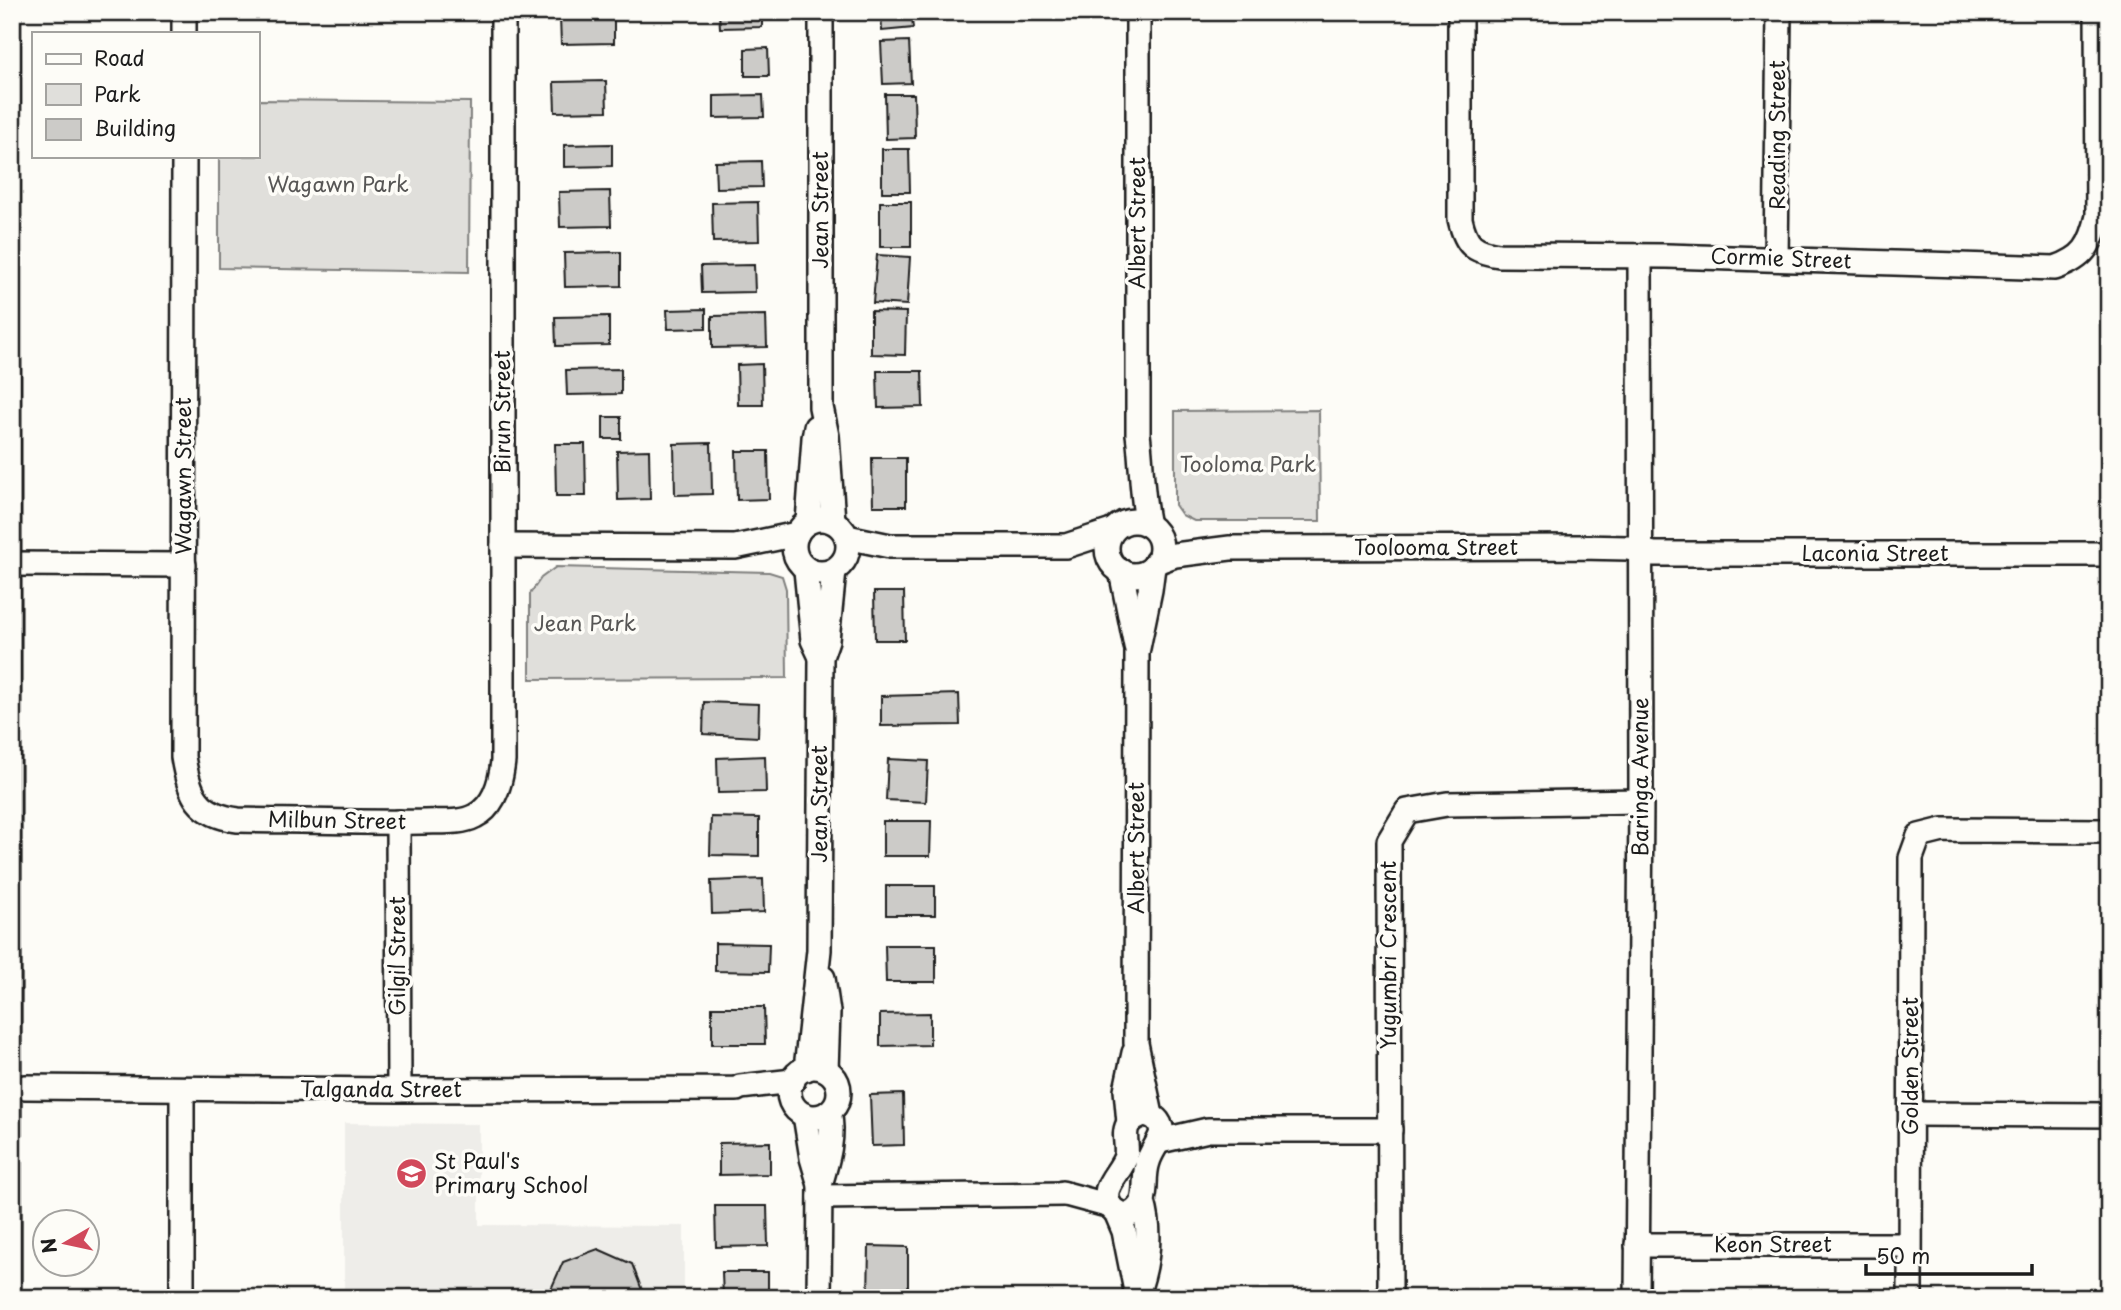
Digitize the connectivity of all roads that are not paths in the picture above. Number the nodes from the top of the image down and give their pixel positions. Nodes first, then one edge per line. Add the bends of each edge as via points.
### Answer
1 (184, 12) edge
2 (503, 12) edge
3 (821, 12) edge
4 (1138, 12) edge
5 (1461, 12) edge
6 (1779, 12) edge
7 (2096, 12) edge
8 (184, 32) edge
9 (184, 158) edge
10 (1640, 256) junction
11 (1776, 259) junction
12 (821, 407) junction
13 (1138, 434) junction
14 (1116, 528) junction
15 (1153, 531) junction
16 (802, 545) junction
17 (503, 546) junction
18 (1066, 546) junction
19 (840, 547) junction
20 (1230, 548) junction
21 (1641, 551) junction
22 (2109, 554) edge
23 (12, 564) edge
24 (184, 565) junction
25 (1154, 565) junction
26 (1116, 567) junction
27 (1137, 653) junction
28 (821, 657) junction
29 (193, 794) joint
30 (1641, 801) junction
31 (487, 807) joint
32 (398, 822) junction
33 (2109, 831) edge
34 (1136, 1044) junction
35 (25, 1087) dead end
36 (804, 1087) junction
37 (182, 1089) junction
38 (399, 1090) junction
39 (829, 1112) junction
40 (1911, 1114) junction
41 (2109, 1115) edge
42 (1129, 1123) junction
43 (1157, 1127) junction
44 (1390, 1130) junction
45 (820, 1191) junction
46 (1111, 1201) junction
47 (1143, 1202) junction
48 (1637, 1245) junction
49 (1909, 1245) junction
50 (1137, 1296) edge
51 (182, 1298) edge
52 (820, 1298) edge
53 (1390, 1298) edge
54 (1637, 1298) edge
55 (1910, 1298) edge

1 - 8 street
2 - 17 street, Birun Street
3 - 12 street, Jean Street
4 - 13 street, Albert Street
5 - 10 street, Cormie Street via 1460,219 1469,243 1480,252 1499,255
6 - 11 street, Reading Street
7 - 11 street, Cormie Street via 2098,216 2089,246 2071,262 2055,268
9 - 24 street, Wagawn Street
10 - 11 street, Cormie Street
10 - 21 street, Baringa Avenue
12 - 16 street, Jean Street
12 - 19 street, Jean Street
13 - 14 street, Albert Street via 1126,509
13 - 15 street, Albert Street via 1143,503
14 - 15 street via 1137,521
14 - 18 street
14 - 26 street, Albert Street via 1107,546
15 - 20 street, Toolooma Street via 1176,542
15 - 25 street, Albert Street via 1161,547
16 - 17 street
16 - 19 street via 825,519
16 - 19 street via 820,574
16 - 28 street, Jean Street via 813,640
17 - 31 street, Birun Street via 503,761 501,781
18 - 19 street
18 - 26 street
19 - 28 street, Jean Street
20 - 21 street, Toolooma Street via 1579,547
20 - 25 street, Toolooma Street via 1175,555
21 - 22 street, Laconia Street
21 - 30 street, Baringa Avenue
23 - 24 street
24 - 29 street, Wagawn Street via 183,757
25 - 26 street via 1137,575
25 - 27 street, Albert Street
26 - 27 street, Albert Street
27 - 34 street, Albert Street
28 - 36 street, Jean Street via 819,950
29 - 32 street, Milbun Street via 201,806 223,818
30 - 44 street, Yugumbri Crescent via 1447,804 1407,811 1389,841
30 - 48 street, Baringa Avenue
31 - 32 street, Milbun Street via 459,821
32 - 38 street, Gilgil Street
33 - 40 street, Golden Street via 1942,830 1919,836 1911,858
34 - 42 street, Albert Street via 1126,1090
34 - 43 street, Albert Street
35 - 37 street, Talganda Street
36 - 38 street, Talganda Street via 740,1093 737,1089
36 - 39 street, Talganda Street via 813,1117
36 - 39 street, Jean Street via 836,1080 839,1094
36 - 45 street, Jean Street via 811,1158
37 - 38 street, Talganda Street
37 - 51 street
39 - 45 street, Jean Street via 828,1159
40 - 41 street
40 - 49 street, Golden Street
42 - 43 street via 1138,1116
42 - 46 street, Albert Street via 1127,1153
43 - 44 street
43 - 47 street
44 - 53 street, Yugumbri Crescent
45 - 46 street via 1063,1194
45 - 52 street, Jean Street
46 - 47 street via 1126,1215
46 - 50 street via 1124,1231
47 - 50 street via 1148,1219 1146,1268
48 - 49 street, Keon Street
48 - 54 street, Baringa Avenue
49 - 55 street, Golden Street

